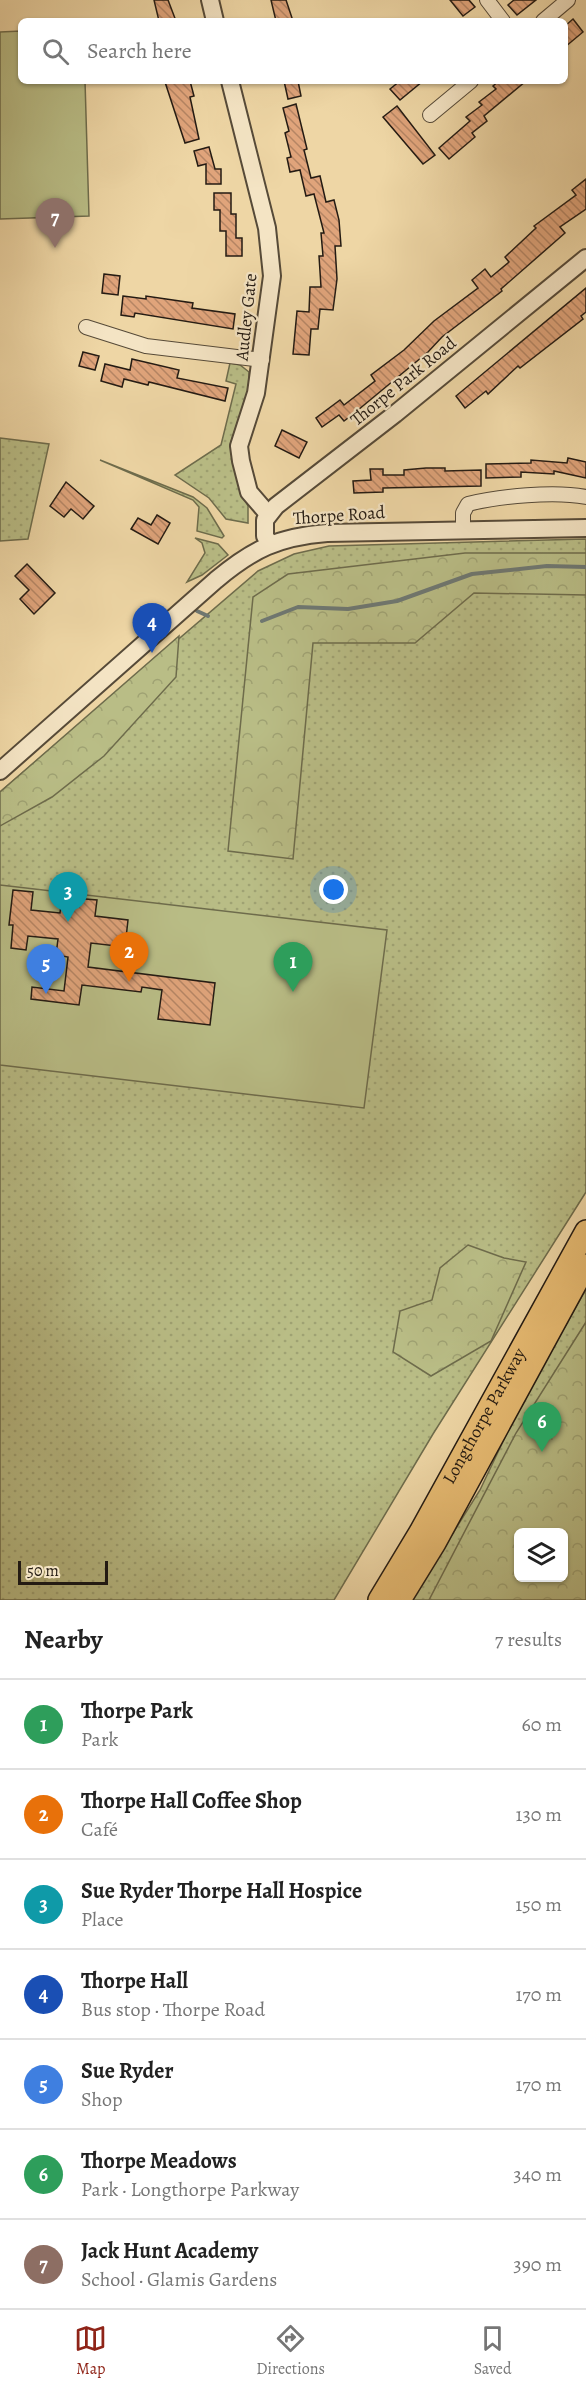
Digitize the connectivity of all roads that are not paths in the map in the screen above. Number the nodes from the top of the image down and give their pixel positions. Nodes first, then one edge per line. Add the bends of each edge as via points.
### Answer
1 (210, 0) edge
2 (487, 0) edge
3 (568, 0) edge
4 (214, 18) edge
5 (501, 18) edge
6 (547, 18) edge
7 (231, 84) edge
8 (467, 84) edge
9 (430, 115) dead end
10 (586, 258) edge
11 (86, 327) dead end
12 (262, 360) junction
13 (586, 496) edge
14 (268, 514) junction
15 (586, 528) edge
16 (463, 529) junction
17 (270, 544) junction
18 (0, 771) edge
19 (586, 1231) edge
20 (586, 1265) edge
21 (379, 1600) edge
22 (400, 1600) edge

1 - 4 street
2 - 5 street
3 - 6 street
7 - 12 street, Audley Gate via 267,228 272,276
8 - 9 street
10 - 14 street, Thorpe Park Road
11 - 12 street via 146,346
12 - 14 street, Audley Gate via 250,417 239,446 249,492
13 - 16 street via 536,496 468,504 463,513
14 - 17 street via 264,527
15 - 16 street, Thorpe Road
16 - 17 street, Thorpe Road via 327,533
17 - 18 street, Thorpe Road via 237,562
19 - 21 main road, Longthorpe Parkway
20 - 22 main road, Longthorpe Parkway

